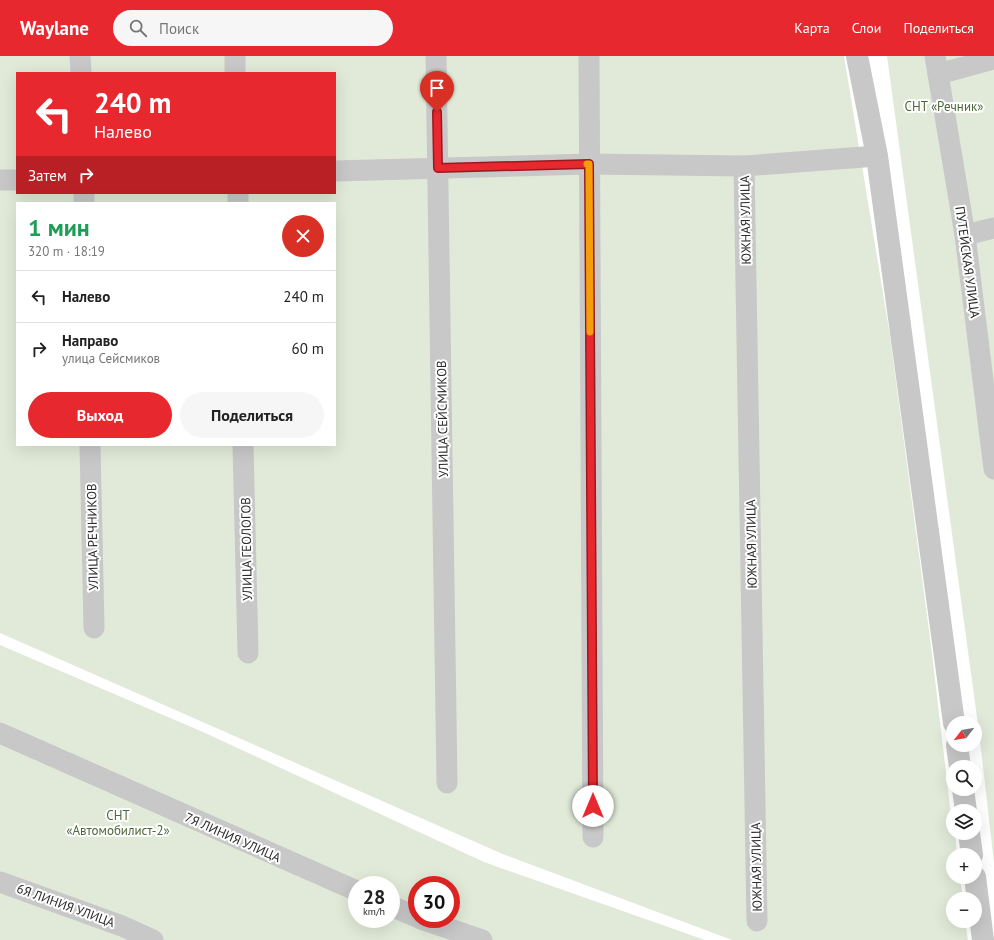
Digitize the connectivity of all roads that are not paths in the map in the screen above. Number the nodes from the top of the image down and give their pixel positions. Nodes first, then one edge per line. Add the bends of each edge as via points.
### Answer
1 (80, 56) edge
2 (235, 56) edge
3 (436, 56) edge
4 (589, 56) edge
5 (857, 56) edge
6 (994, 59) edge
7 (937, 65) edge
8 (81, 72) edge
9 (236, 72) edge
10 (877, 156) junction
11 (589, 164) junction
12 (744, 166) junction
13 (438, 168) junction
14 (336, 171) edge
15 (0, 180) edge
16 (16, 180) edge
17 (994, 228) edge
18 (965, 235) junction
19 (990, 410) edge
20 (90, 446) edge
21 (243, 446) edge
22 (994, 469) edge
23 (94, 628) dead end
24 (248, 653) dead end
25 (953, 716) edge
26 (0, 732) edge
27 (447, 783) dead end
28 (593, 837) dead end
29 (0, 882) edge
30 (976, 884) edge
31 (348, 887) edge
32 (757, 921) dead end
33 (447, 928) edge
34 (153, 940) edge
35 (482, 940) edge
36 (983, 940) edge

1 - 8 street
2 - 9 street
3 - 13 street, УЛИЦА СЕЙСМИКОВ
4 - 11 street
5 - 10 street
6 - 7 street
7 - 18 street, ПУТЕЙСКАЯ УЛИЦА
10 - 12 street
10 - 25 street
11 - 12 street
11 - 13 street
11 - 28 street
12 - 32 street, ЮЖНАЯ УЛИЦА
13 - 14 street
13 - 27 street, УЛИЦА СЕЙСМИКОВ
15 - 16 street
17 - 18 street
18 - 19 street, ПУТЕЙСКАЯ УЛИЦА
19 - 22 street, ПУТЕЙСКАЯ УЛИЦА
20 - 23 street, УЛИЦА РЕЧНИКОВ
21 - 24 street, УЛИЦА ГЕОЛОГОВ
26 - 31 street, 7Я ЛИНИЯ УЛИЦА
29 - 34 street, 6Я ЛИНИЯ УЛИЦА via 122,926
30 - 36 street
33 - 35 street

